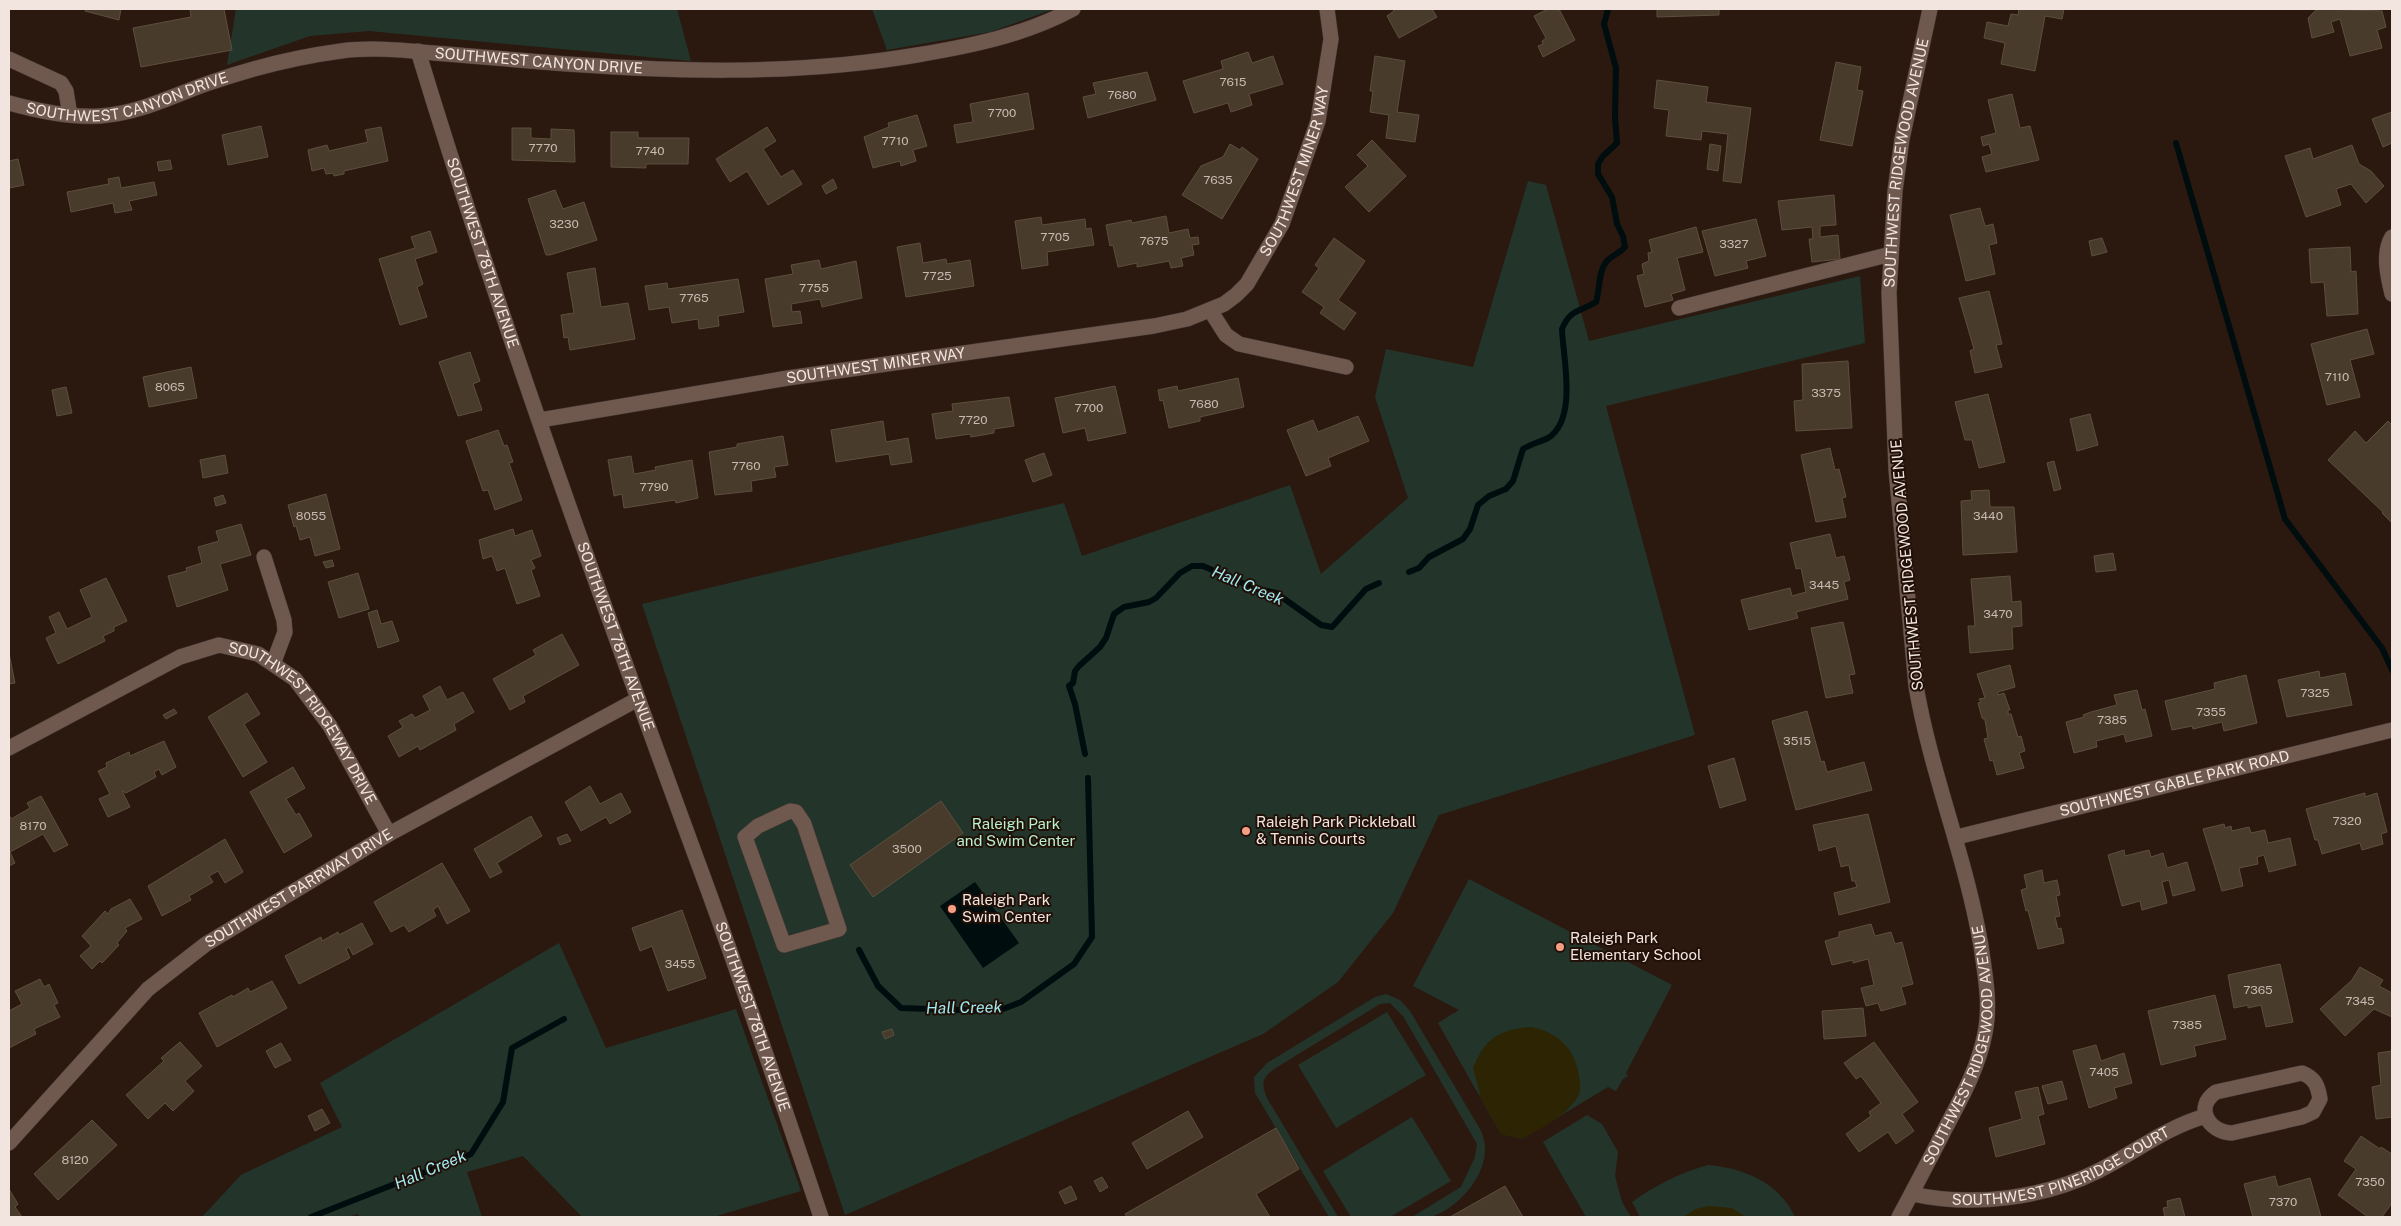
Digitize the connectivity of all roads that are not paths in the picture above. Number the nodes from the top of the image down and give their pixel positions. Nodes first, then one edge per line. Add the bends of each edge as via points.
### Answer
1 (1073, 9) edge
2 (1328, 9) edge
3 (1930, 9) edge
4 (418, 51) junction
5 (9, 59) edge
6 (9, 102) edge
7 (70, 114) junction
8 (2392, 237) edge
9 (1891, 254) junction
10 (2392, 294) edge
11 (1679, 308) dead end
12 (1210, 310) junction
13 (1346, 367) dead end
14 (540, 420) junction
15 (264, 557) dead end
16 (273, 664) junction
17 (638, 699) junction
18 (2392, 730) edge
19 (9, 748) edge
20 (389, 834) junction
21 (745, 837) joint
22 (1957, 837) junction
23 (2206, 1116) junction
24 (9, 1144) edge
25 (1912, 1194) junction
26 (821, 1217) edge
27 (1899, 1217) edge

1 - 4 street, SOUTHWEST CANYON DRIVE via 996,40 872,63 812,69 654,68
2 - 12 street, SOUTHWEST MINER WAY via 1330,39 1318,121 1282,224 1247,284 1224,304
3 - 9 street, SOUTHWEST RIDGEWOOD AVENUE via 1902,139
4 - 7 street, SOUTHWEST CANYON DRIVE via 344,50 298,58 208,83 145,108 101,116
4 - 14 street, SOUTHWEST 78TH AVENUE
5 - 7 street via 61,83
6 - 7 street, SOUTHWEST CANYON DRIVE
8 - 10 street via 2387,275
9 - 11 street
9 - 22 street, SOUTHWEST RIDGEWOOD AVENUE via 1889,293 1896,469 1911,643 1921,715
12 - 13 street via 1226,335 1239,344
12 - 14 street, SOUTHWEST MINER WAY via 1154,326 788,378
14 - 17 street, SOUTHWEST 78TH AVENUE
15 - 16 street via 285,632
16 - 19 street, SOUTHWEST RIDGEWAY DRIVE via 258,654 219,645 180,657
16 - 20 street, SOUTHWEST RIDGEWAY DRIVE via 295,678 330,726
17 - 20 street, SOUTHWEST PARRWAY DRIVE
17 - 26 street, SOUTHWEST 78TH AVENUE
18 - 22 street, SOUTHWEST GABLE PARK ROAD
20 - 24 street, SOUTHWEST PARRWAY DRIVE via 206,944 148,989
21 - 21 street via 758,826 784,813 796,812 801,816 839,929 784,945
22 - 25 street, SOUTHWEST RIDGEWOOD AVENUE via 1977,924 1988,1015 1969,1082
23 - 23 street via 2214,1129 2232,1134 2302,1117 2317,1106 2320,1099 2318,1087 2311,1077 2302,1073 2226,1089 2210,1096 2205,1104
23 - 25 street, SOUTHWEST PINERIDGE COURT via 2179,1125 2097,1171 2046,1190 1978,1200 1941,1201
25 - 27 street, SOUTHWEST RIDGEWOOD AVENUE

